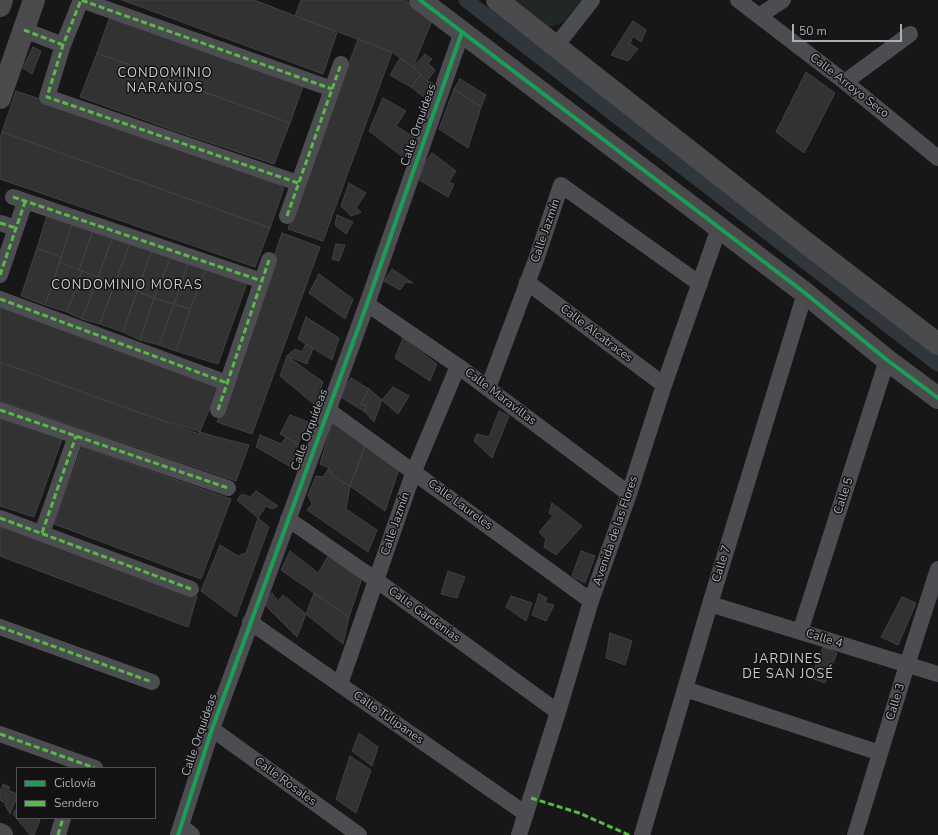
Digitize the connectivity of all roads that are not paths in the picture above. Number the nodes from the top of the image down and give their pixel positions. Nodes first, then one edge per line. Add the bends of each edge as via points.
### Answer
1 (2, 0) edge
2 (34, 0) edge
3 (420, 0) edge
4 (497, 0) edge
5 (592, 0) edge
6 (738, 0) edge
7 (782, 0) edge
8 (0, 6) edge
9 (759, 16) junction
10 (24, 30) junction
11 (462, 32) junction
12 (910, 34) dead end
13 (63, 45) junction
14 (556, 46) junction
15 (341, 64) dead end
16 (845, 82) junction
17 (332, 89) junction
18 (0, 98) edge
19 (938, 158) edge
20 (298, 183) junction
21 (286, 216) dead end
22 (0, 222) edge
23 (16, 228) junction
24 (719, 228) junction
25 (269, 260) dead end
26 (0, 275) edge
27 (262, 281) junction
28 (527, 282) junction
29 (700, 284) junction
30 (805, 293) junction
31 (0, 299) edge
32 (367, 304) junction
33 (938, 344) edge
34 (887, 360) junction
35 (458, 366) junction
36 (227, 383) junction
37 (664, 385) junction
38 (488, 388) junction
39 (938, 398) edge
40 (0, 410) edge
41 (218, 410) dead end
42 (328, 410) junction
43 (76, 436) junction
44 (414, 472) junction
45 (228, 488) dead end
46 (629, 494) junction
47 (0, 518) edge
48 (288, 519) junction
49 (42, 533) junction
50 (938, 570) edge
51 (376, 580) junction
52 (191, 589) dead end
53 (591, 601) junction
54 (710, 604) junction
55 (250, 622) junction
56 (0, 627) edge
57 (800, 632) junction
58 (907, 665) junction
59 (938, 674) edge
60 (152, 682) dead end
61 (340, 684) junction
62 (685, 689) junction
63 (558, 712) junction
64 (212, 729) junction
65 (0, 734) edge
66 (880, 753) junction
67 (78, 765) edge
68 (89, 767) edge
69 (526, 814) junction
70 (63, 819) edge
71 (184, 832) edge
72 (58, 835) edge
73 (359, 835) edge
74 (519, 835) edge
75 (642, 835) edge
76 (855, 835) edge

1 - 8 street
2 - 10 street
3 - 11 street
4 - 14 street
5 - 14 street
6 - 9 street, Calle Arroyo Seco
7 - 9 street
9 - 16 street, Calle Arroyo Seco
10 - 13 street
10 - 18 street
11 - 24 street
11 - 32 street, Calle Orquídeas
12 - 16 street
13 - 17 street via 81,0
13 - 20 street via 47,97
14 - 33 street
15 - 17 street
16 - 19 street, Calle Arroyo Seco
17 - 20 street
20 - 21 street
22 - 23 street
23 - 26 street
23 - 27 street via 19,200
24 - 29 street, Avenida de las Flores
24 - 30 street
25 - 27 street
27 - 36 street
28 - 29 street, Calle Jazmín via 561,185
28 - 37 street, Calle Alcatraces
28 - 38 street, Calle Jazmín
29 - 37 street, Avenida de las Flores
30 - 34 street
30 - 54 street, Calle 7
31 - 36 street
32 - 35 street, Calle Maravillas
32 - 42 street, Calle Orquídeas
34 - 39 street
34 - 57 street, Calle 5
35 - 38 street, Calle Maravillas
35 - 44 street, Calle Jazmín
36 - 41 street
37 - 46 street, Avenida de las Flores
38 - 46 street, Calle Maravillas
40 - 43 street
42 - 44 street, Calle Laureles
42 - 48 street, Calle Orquídeas
43 - 45 street
43 - 49 street
44 - 51 street, Calle Jazmín
44 - 53 street, Calle Laureles
46 - 53 street, Avenida de las Flores
47 - 49 street
48 - 51 street, Calle Gardenias
48 - 55 street, Calle Orquídeas
49 - 52 street
50 - 58 street, Calle 3
51 - 61 street, Calle Jazmín
51 - 63 street, Calle Gardenias
53 - 63 street, Avenida de las Flores
54 - 57 street, Calle 4
54 - 62 street, Calle 7
55 - 61 street, Calle Tulipanes
55 - 64 street, Calle Orquídeas
56 - 60 street
57 - 58 street, Calle 4
58 - 59 street, Calle 4
58 - 66 street, Calle 3
61 - 69 street, Calle Tulipanes
62 - 66 street
62 - 75 street, Calle 7
63 - 69 street, Avenida de las Flores
64 - 71 street, Calle Orquídeas
64 - 73 street, Calle Rosales
65 - 67 street
66 - 76 street, Calle 3
67 - 68 street
69 - 74 street, Avenida de las Flores
70 - 72 street

